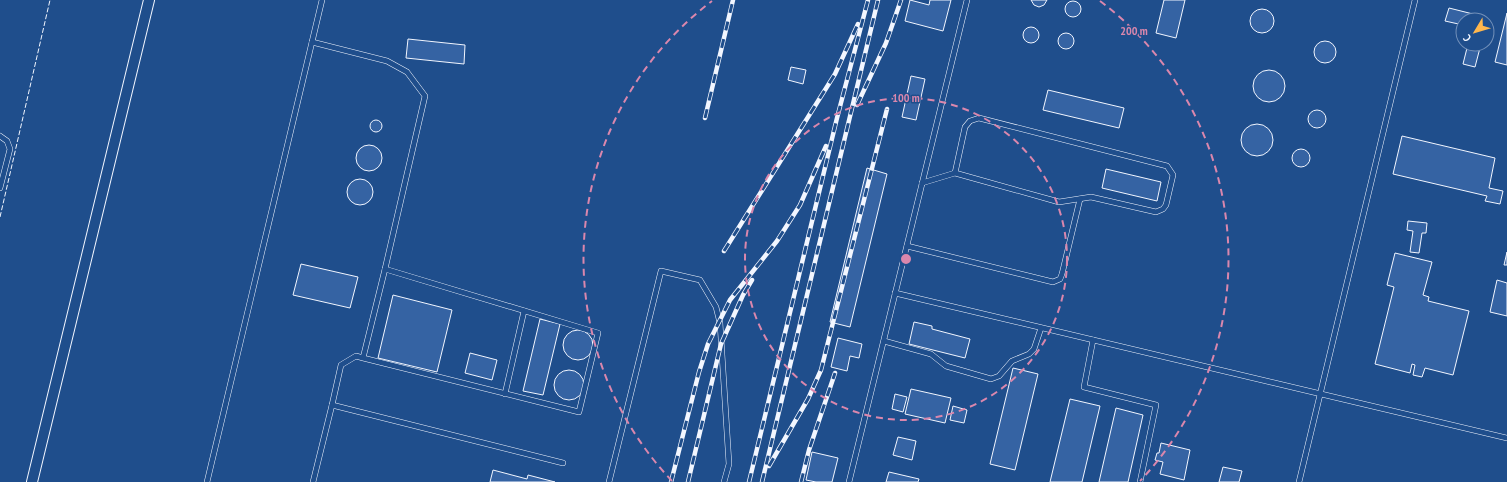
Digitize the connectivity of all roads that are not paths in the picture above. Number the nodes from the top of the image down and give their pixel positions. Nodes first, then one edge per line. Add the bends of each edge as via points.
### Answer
1 (149, 0) edge
2 (322, 0) edge
3 (967, 0) edge
4 (1415, 0) edge
5 (312, 42) junction
6 (0, 136) edge
7 (955, 173) junction
8 (922, 183) junction
9 (0, 188) edge
10 (1080, 199) junction
11 (907, 246) junction
12 (385, 269) junction
13 (895, 293) junction
14 (524, 311) junction
15 (1041, 328) junction
16 (1093, 340) junction
17 (884, 341) junction
18 (363, 358) junction
19 (505, 394) junction
20 (1320, 394) junction
21 (332, 405) junction
22 (1507, 438) edge
23 (563, 463) dead end
24 (32, 482) edge
25 (207, 482) edge
26 (313, 482) edge
27 (608, 482) edge
28 (724, 482) edge
29 (849, 482) edge
30 (1140, 482) edge
31 (1299, 482) edge

1 - 24 street
2 - 5 lane
3 - 8 lane
4 - 20 lane
5 - 12 lane via 386,61 407,72 425,96
5 - 25 lane
6 - 9 lane via 7,141 10,149
7 - 8 lane
7 - 10 lane via 1059,202
7 - 10 lane via 965,127 979,118 1167,166 1173,175 1166,205 1156,212 1091,197
8 - 11 lane
10 - 11 lane via 1062,274 1060,279 1053,282
11 - 13 lane
12 - 14 lane
12 - 18 lane
13 - 15 lane
13 - 17 lane
14 - 19 lane
14 - 19 lane via 598,333 579,412
15 - 16 lane
15 - 17 lane via 1034,349 1012,361 999,376 991,379 946,366 931,354
16 - 20 lane
16 - 30 lane via 1084,387 1156,405
17 - 29 lane
18 - 19 lane
18 - 21 lane via 356,356 341,365
20 - 22 lane
20 - 31 lane
21 - 23 lane
21 - 26 lane
27 - 28 lane via 661,271 700,280 716,307 720,323 729,464

